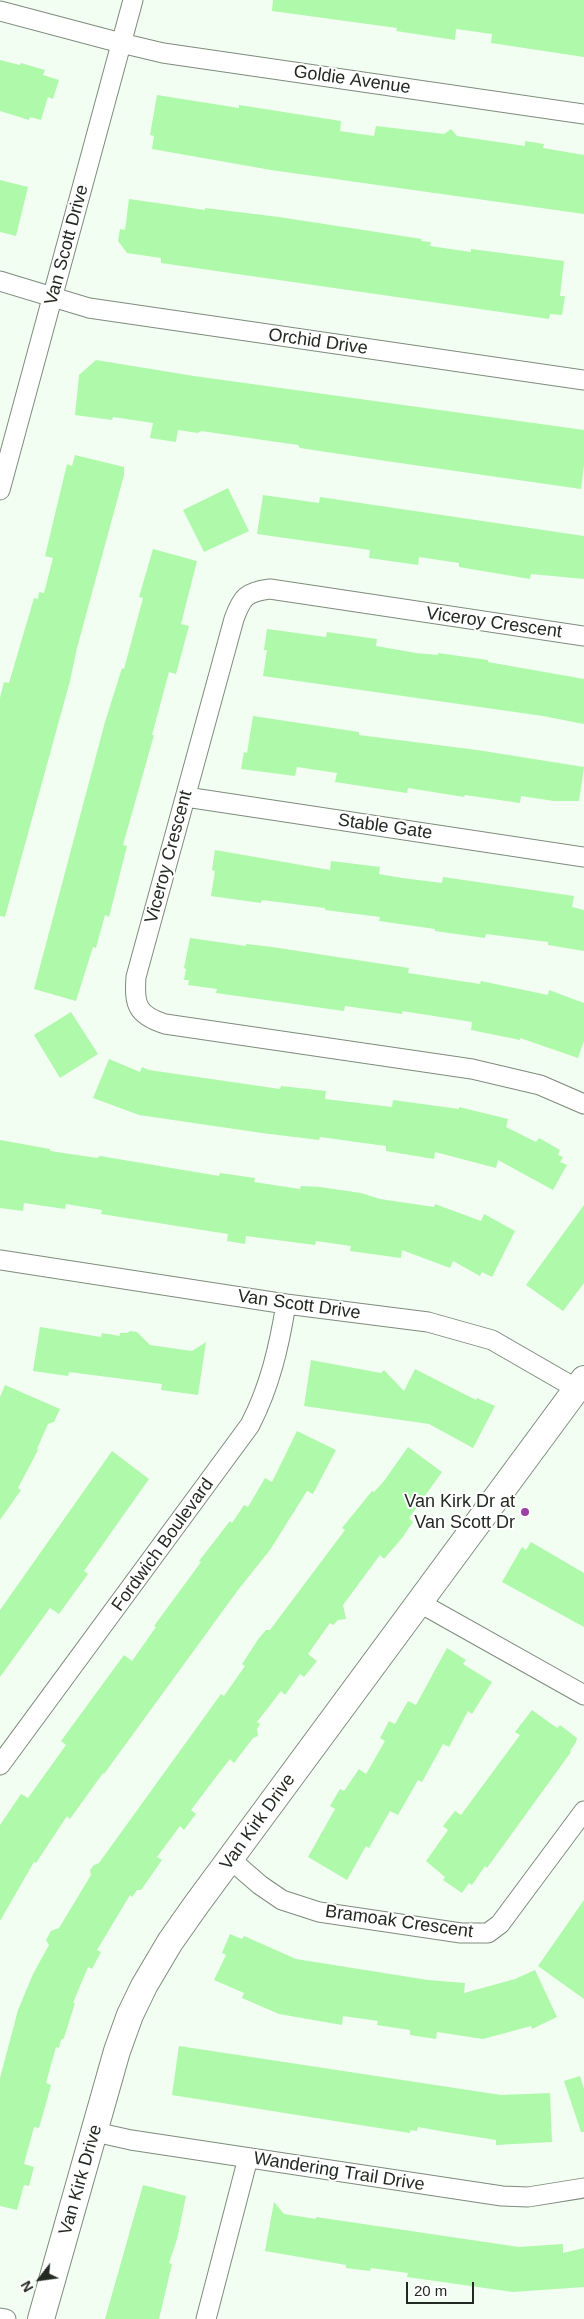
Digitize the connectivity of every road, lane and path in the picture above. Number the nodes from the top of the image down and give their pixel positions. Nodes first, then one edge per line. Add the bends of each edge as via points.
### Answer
1 (133, 0) edge
2 (0, 11) edge
3 (121, 43) junction
4 (584, 114) edge
5 (0, 281) edge
6 (54, 298) junction
7 (584, 379) edge
8 (0, 490) edge
9 (584, 636) edge
10 (186, 797) junction
11 (584, 857) edge
12 (584, 1104) edge
13 (0, 1260) edge
14 (286, 1304) junction
15 (582, 1387) edge
16 (420, 1603) junction
17 (584, 1695) edge
18 (0, 1765) edge
19 (584, 1811) edge
20 (230, 1859) junction
21 (95, 2132) junction
22 (248, 2158) junction
23 (584, 2188) edge
24 (0, 2318) edge
25 (6, 2319) edge
26 (41, 2319) edge
27 (206, 2319) edge

1 - 3 street, Van Scott Drive
2 - 3 street, Goldie Avenue
3 - 4 street, Goldie Avenue via 173,54
3 - 6 street, Van Scott Drive
5 - 6 street, Orchid Drive
6 - 7 street, Orchid Drive via 89,308
6 - 8 street, Van Scott Drive
9 - 10 street, Viceroy Crescent via 270,589 250,593 240,602 234,619
10 - 11 street, Stable Gate
10 - 12 street, Viceroy Crescent via 136,977 137,1005 149,1019 472,1069 540,1085
13 - 14 street, Van Scott Drive
14 - 15 street, Van Scott Drive via 428,1322 492,1340
14 - 18 street, Fordwich Boulevard via 280,1346 250,1425
15 - 16 street, Van Kirk Drive via 491,1503
16 - 17 street
16 - 20 street, Van Kirk Drive
19 - 20 street, Bramoak Crescent via 500,1924 488,1933 452,1932 349,1918 300,1907 282,1900 260,1885
20 - 21 street, Van Kirk Drive via 170,1942 144,1986 117,2051
21 - 22 street, Wandering Trail Drive
21 - 26 street, Van Kirk Drive
22 - 23 street, Wandering Trail Drive via 502,2196 528,2197
22 - 27 street
24 - 25 street

